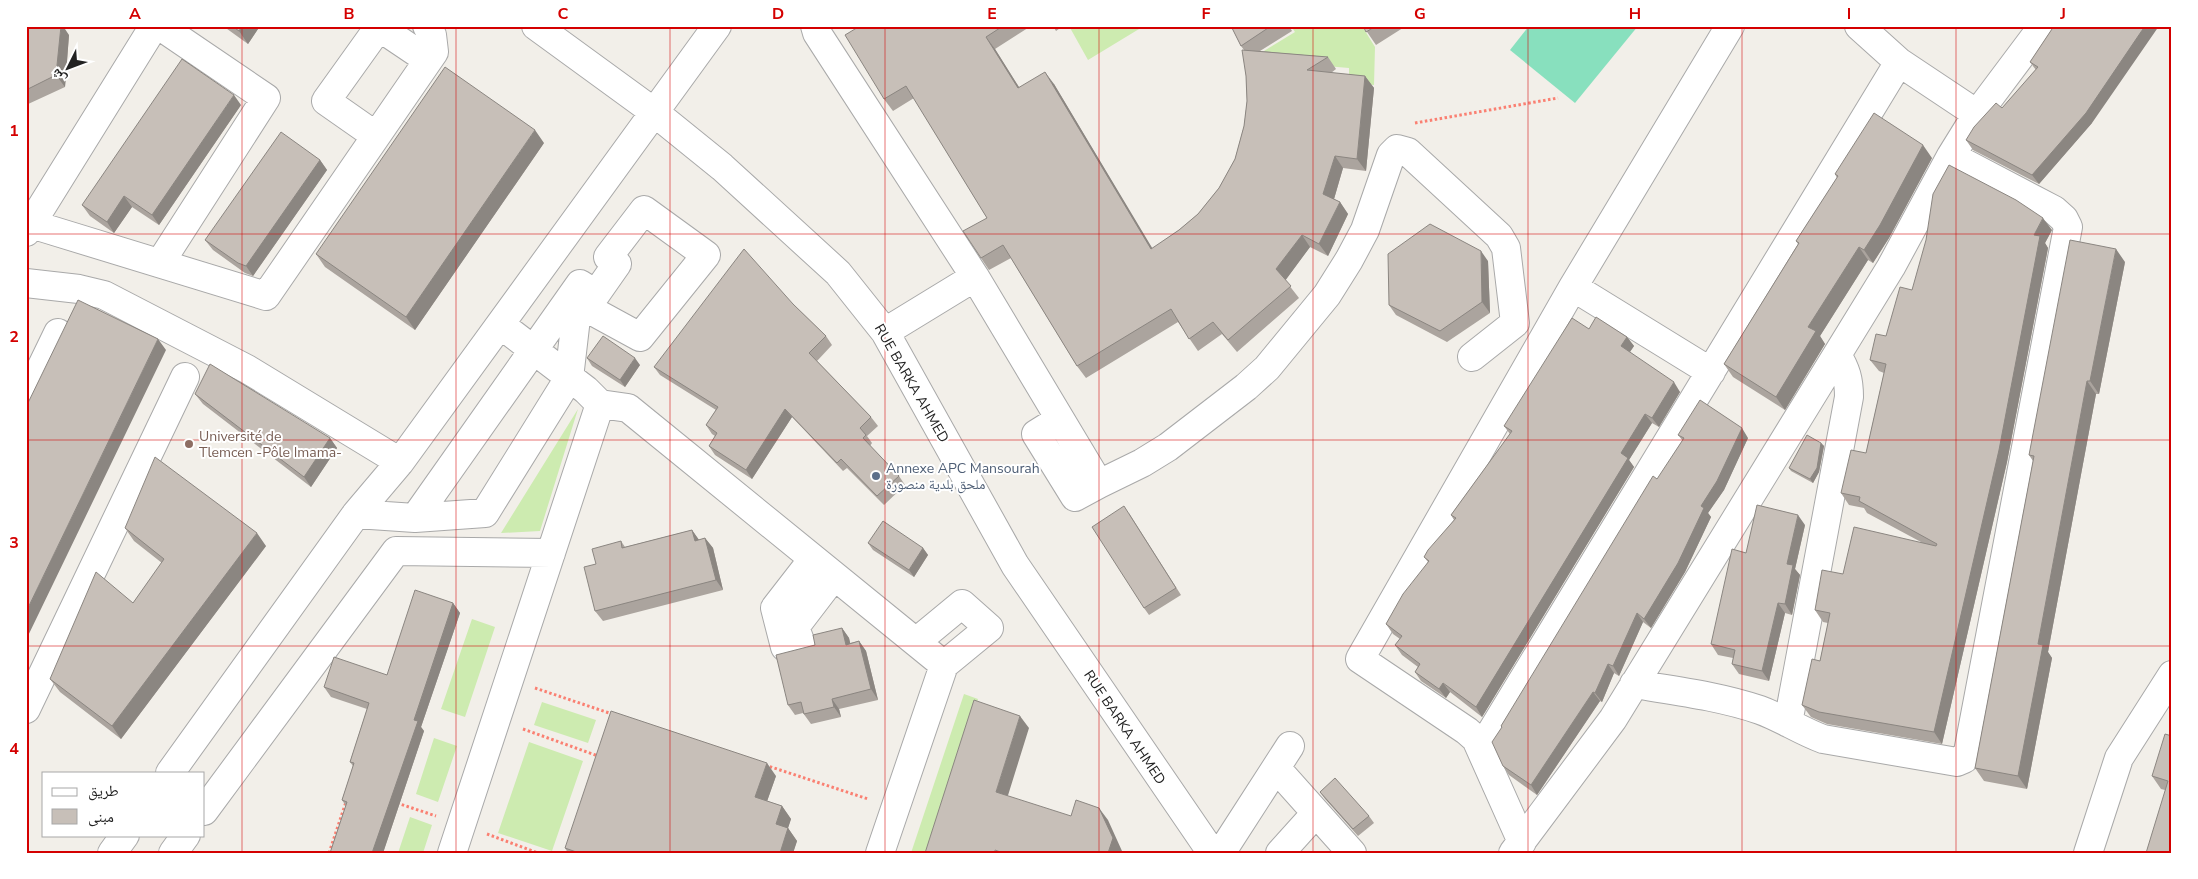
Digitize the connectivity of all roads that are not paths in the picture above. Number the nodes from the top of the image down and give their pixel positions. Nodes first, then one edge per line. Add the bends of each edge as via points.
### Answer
1 (154, 26) edge
2 (160, 26) edge
3 (426, 26) edge
4 (536, 26) edge
5 (717, 26) edge
6 (814, 26) edge
7 (1730, 26) edge
8 (1859, 26) edge
9 (2043, 26) edge
10 (428, 60) junction
11 (1899, 62) junction
12 (654, 112) junction
13 (1977, 114) junction
14 (376, 136) junction
15 (1951, 156) junction
16 (29, 228) edge
17 (548, 260) junction
18 (160, 263) junction
19 (975, 277) junction
20 (26, 283) edge
21 (580, 284) junction
22 (1573, 287) junction
23 (576, 318) junction
24 (500, 325) junction
25 (885, 332) junction
26 (58, 333) dead end
27 (534, 351) junction
28 (1837, 354) junction
29 (1472, 356) dead end
30 (1711, 372) junction
31 (185, 377) dead end
32 (569, 378) junction
33 (26, 399) edge
34 (600, 404) junction
35 (400, 462) junction
36 (356, 514) junction
37 (415, 518) junction
38 (551, 553) junction
39 (814, 559) junction
40 (834, 576) junction
41 (916, 642) junction
42 (944, 665) junction
43 (2172, 675) edge
44 (1634, 684) junction
45 (26, 709) edge
46 (1788, 723) junction
47 (1481, 749) junction
48 (171, 772) edge
49 (205, 811) edge
50 (1316, 813) junction
51 (124, 836) edge
52 (185, 836) edge
53 (1517, 847) edge
54 (112, 853) edge
55 (173, 853) edge
56 (452, 853) edge
57 (880, 853) edge
58 (1212, 853) edge
59 (1221, 853) edge
60 (1280, 853) edge
61 (1352, 853) edge
62 (2088, 853) edge

1 - 16 street
2 - 18 street via 266,98
3 - 10 street via 432,35 434,52
4 - 12 street, RUE BARKA AHMED
5 - 12 street
6 - 19 street
7 - 22 street
8 - 11 street
9 - 13 street
10 - 14 street
10 - 14 street via 378,26 326,101
11 - 13 street
11 - 30 street
12 - 17 street
12 - 25 street, RUE BARKA AHMED via 722,167 838,273
13 - 15 street
14 - 18 street via 266,296
15 - 28 street via 1891,267
15 - 46 street via 2054,210 2068,227 1968,752 1964,760 1957,762 1823,739
16 - 18 street
17 - 21 street
17 - 24 street
19 - 25 street
19 - 29 street via 1060,419 1036,434 1075,497 1168,448 1267,368 1336,281 1365,230 1391,155 1397,149 1408,152 1500,236 1506,248 1515,323
20 - 35 street via 104,295 247,368
21 - 23 street
21 - 23 street via 596,294 616,264 608,257 644,210 706,255 640,337 584,308
21 - 27 street
22 - 30 street
22 - 47 street via 1360,659 1467,731
23 - 32 street
24 - 27 street
24 - 35 street
25 - 58 street, RUE BARKA AHMED via 1015,565
26 - 33 street
27 - 32 street
27 - 37 street
28 - 44 street
28 - 46 street via 1845,367 1849,397
30 - 47 street
31 - 45 street
32 - 34 street
32 - 37 street via 485,513
34 - 38 street
34 - 39 street via 628,408
35 - 36 street
36 - 37 street
36 - 48 street
38 - 49 street via 396,551
38 - 56 street
39 - 40 street
39 - 40 street via 775,608 785,647 801,644 795,627
40 - 41 street
41 - 42 street
41 - 42 street via 962,604 989,628
42 - 57 street
43 - 62 street via 2120,758
44 - 46 street via 1727,700 1762,710
44 - 53 street via 1613,718
47 - 53 street
50 - 59 street via 1284,758
50 - 60 street
50 - 61 street
51 - 54 street
52 - 55 street

